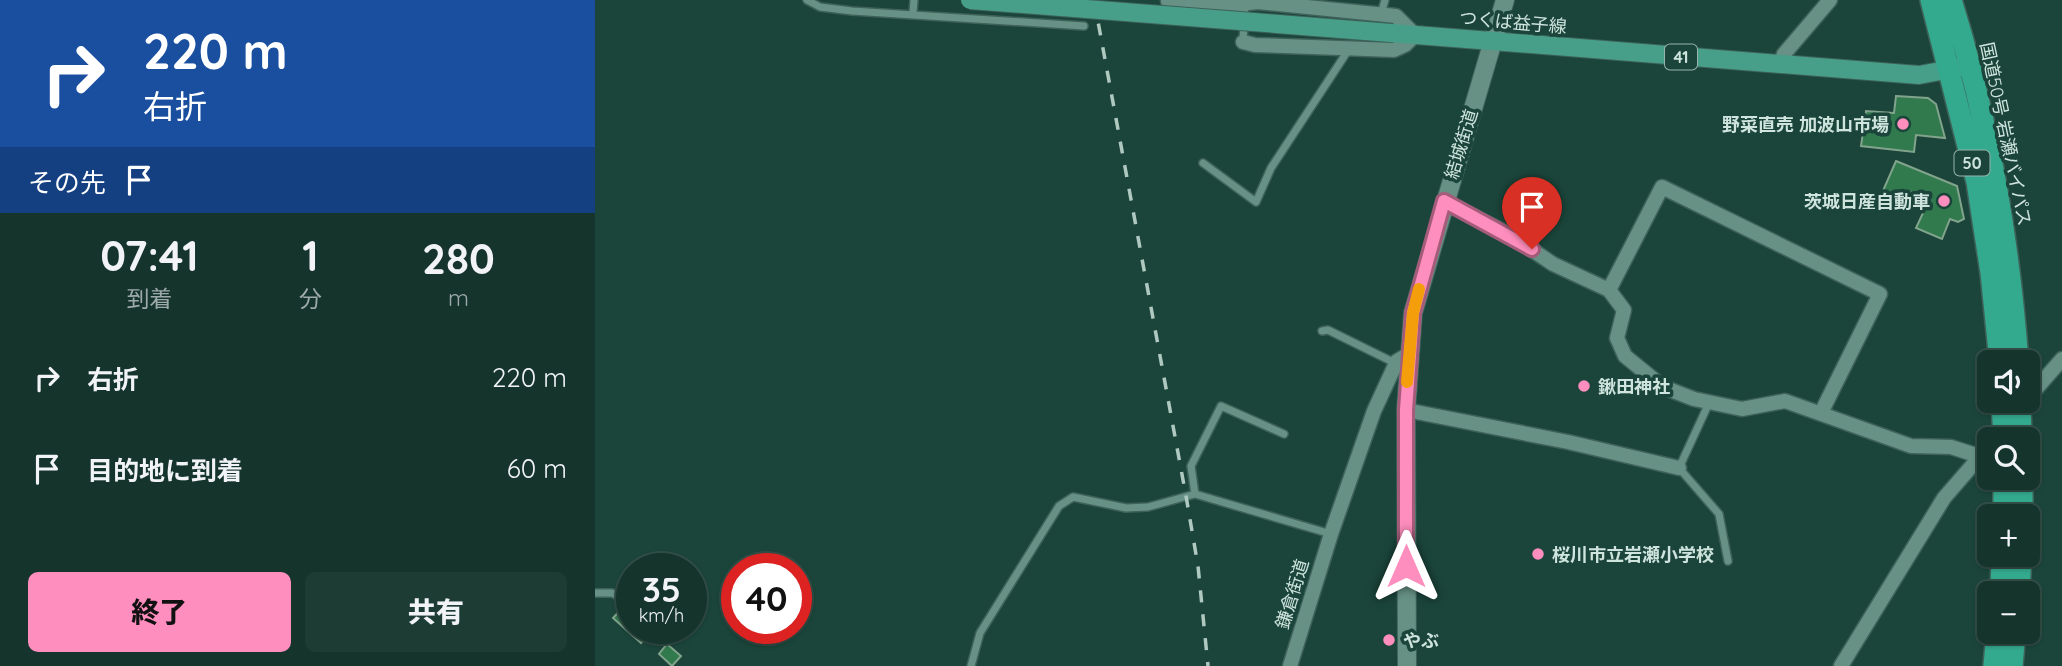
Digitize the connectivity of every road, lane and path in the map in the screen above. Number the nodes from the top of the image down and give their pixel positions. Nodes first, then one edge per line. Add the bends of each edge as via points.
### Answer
1 (807, 0) edge
2 (914, 0) edge
3 (1038, 0) edge
4 (1505, 0) edge
5 (1830, 0) edge
6 (1931, 0) edge
7 (1951, 0) edge
8 (1168, 1) edge
9 (1245, 4) junction
10 (967, 5) edge
11 (1383, 7) edge
12 (913, 13) junction
13 (1038, 22) junction
14 (1084, 26) dead end
15 (1415, 35) junction
16 (1492, 41) junction
17 (1243, 42) joint
18 (1349, 48) junction
19 (1780, 65) junction
20 (1959, 68) junction
21 (1203, 163) dead end
22 (1444, 201) junction
23 (1609, 290) junction
24 (1322, 331) dead end
25 (1999, 350) edge
26 (2017, 350) edge
27 (1402, 359) junction
28 (2062, 359) edge
29 (2040, 381) edge
30 (1709, 402) junction
31 (1406, 410) junction
32 (1821, 413) junction
33 (1284, 434) dead end
34 (1977, 444) edge
35 (1977, 464) edge
36 (1679, 468) junction
37 (1195, 494) junction
38 (1331, 534) junction
39 (1728, 561) dead end
40 (595, 593) edge
41 (616, 595) edge
42 (1996, 644) edge
43 (2014, 644) edge
44 (971, 666) edge
45 (1290, 666) edge
46 (1406, 666) edge
47 (1841, 666) edge
48 (1994, 666) edge
49 (2012, 666) edge

1 - 12 lane via 820,7
2 - 12 lane
3 - 13 lane
4 - 16 street, 結城街道
5 - 19 street via 1784,54
6 - 20 highway, 国道50号 岩瀬バイパス / 50
7 - 20 highway, 国道50号 岩瀬バイパス / 50
8 - 9 street
9 - 11 street
9 - 17 lane
10 - 12 lane
10 - 13 lane
10 - 15 main road, つくば益子線 / 41, bridge
11 - 15 street via 1401,18
13 - 14 lane
15 - 16 main road, つくば益子線 / 41
15 - 18 street via 1394,50
16 - 19 main road, つくば益子線 / 41
16 - 22 street, 結城街道
17 - 18 street
18 - 21 lane via 1272,168 1256,202
19 - 20 main road, つくば益子線 / 41 via 1919,75
20 - 25 highway, 国道50号 岩瀬バイパス / 50
20 - 26 highway, 国道50号 岩瀬バイパス / 50 via 1996,173 2012,277
22 - 23 street via 1510,234 1553,264
22 - 27 street, 結城街道
23 - 30 street via 1624,310 1617,338 1625,356 1663,387
23 - 32 street via 1662,187 1880,294
24 - 27 lane
27 - 31 street, 結城街道
27 - 38 street, 鎌倉街道 via 1374,411
28 - 29 street
30 - 32 street via 1742,409 1784,401
30 - 36 lane
31 - 36 street
31 - 46 street, 結城街道
32 - 34 street via 1911,446
33 - 37 lane via 1221,406 1191,466
35 - 47 street via 1944,498
36 - 39 lane via 1719,514
37 - 38 lane
37 - 44 lane via 1148,507 1126,508 1082,497 1066,500 980,633
38 - 45 street, 鎌倉街道
40 - 41 lane
42 - 48 highway
43 - 49 highway

